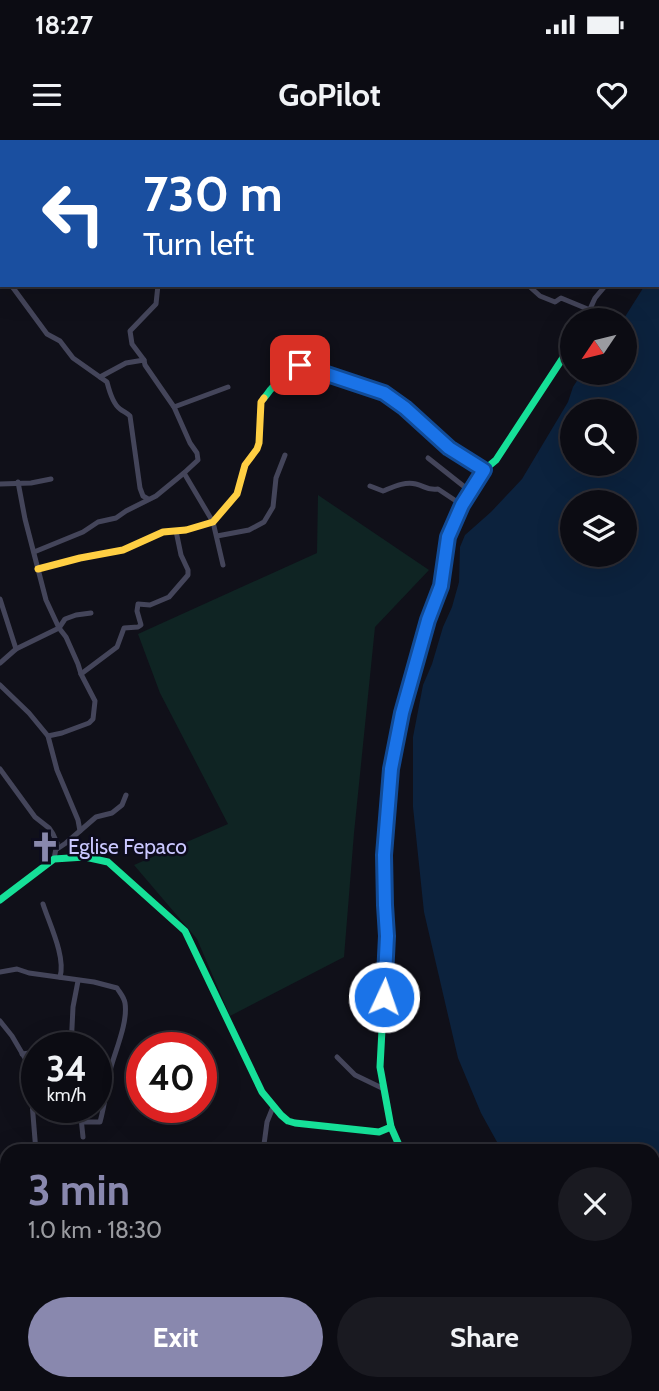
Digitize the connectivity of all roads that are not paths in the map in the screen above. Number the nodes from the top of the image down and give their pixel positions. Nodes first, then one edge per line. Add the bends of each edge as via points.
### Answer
1 (12, 287) edge
2 (158, 287) edge
3 (530, 287) edge
4 (604, 287) edge
5 (585, 308) edge
6 (591, 308) edge
7 (144, 360) junction
8 (560, 362) edge
9 (100, 377) junction
10 (228, 387) dead end
11 (174, 408) junction
12 (285, 455) dead end
13 (428, 458) dead end
14 (484, 470) junction
15 (184, 473) junction
16 (51, 479) dead end
17 (18, 482) junction
18 (0, 484) edge
19 (370, 486) dead end
20 (471, 492) junction
21 (148, 499) junction
22 (462, 505) junction
23 (213, 522) junction
24 (176, 531) junction
25 (217, 536) junction
26 (34, 552) junction
27 (223, 565) dead end
28 (38, 569) junction
29 (0, 599) edge
30 (91, 613) dead end
31 (59, 628) junction
32 (16, 649) junction
33 (0, 663) edge
34 (81, 674) junction
35 (0, 685) edge
36 (48, 736) junction
37 (0, 769) edge
38 (126, 795) dead end
39 (80, 831) junction
40 (57, 849) junction
41 (54, 859) junction
42 (0, 900) edge
43 (43, 904) dead end
44 (0, 972) edge
45 (60, 977) junction
46 (78, 981) junction
47 (0, 1021) edge
48 (72, 1032) edge
49 (21, 1052) edge
50 (337, 1057) dead end
51 (112, 1064) edge
52 (384, 1089) junction
53 (273, 1107) junction
54 (35, 1123) edge
55 (82, 1123) edge
56 (391, 1127) junction
57 (83, 1137) dead end
58 (36, 1144) edge
59 (264, 1144) edge
60 (400, 1144) edge

1 - 9 street via 44,331
2 - 7 street via 156,304 130,331 132,344
3 - 5 street via 555,302 561,298
4 - 6 street
7 - 9 street via 126,363
7 - 11 street
8 - 14 street via 496,460
9 - 21 street via 107,382 118,408 130,416 141,488
10 - 11 street
11 - 15 street via 198,457
12 - 25 street via 276,478 273,507 264,522
13 - 20 street
14 - 20 street
14 - 23 street via 449,448 384,393 300,365 288,383 274,386 261,402 257,449 245,465 234,499
15 - 21 street
15 - 23 street
16 - 17 street
17 - 18 street
17 - 26 street
19 - 22 street via 383,491 414,482 431,491 438,489
20 - 22 street
21 - 26 street via 116,518
22 - 52 street via 448,537 441,586 402,713 391,769 384,855 387,936 380,1067
23 - 24 street
23 - 25 street
24 - 28 street via 146,538 123,550
24 - 34 street via 188,575 169,597 150,605 138,604 141,625 124,628 117,647
25 - 27 street
26 - 28 street
28 - 31 street
29 - 32 street
30 - 31 street via 65,619
31 - 32 street
31 - 34 street
32 - 33 street
34 - 36 street via 95,701 93,719
35 - 36 street
36 - 39 street
37 - 40 street via 49,828
38 - 39 street via 112,813 96,817
39 - 40 street
40 - 41 street
41 - 42 street
41 - 53 street via 108,863 185,931 258,1085
43 - 45 street via 59,953
44 - 45 street via 17,969
45 - 46 street
46 - 48 street
46 - 51 street via 117,988 125,1004
47 - 49 street
50 - 52 street via 355,1074
52 - 56 street
53 - 56 street via 288,1121 305,1125 379,1132
53 - 59 street
54 - 58 street
55 - 57 street
56 - 60 street

